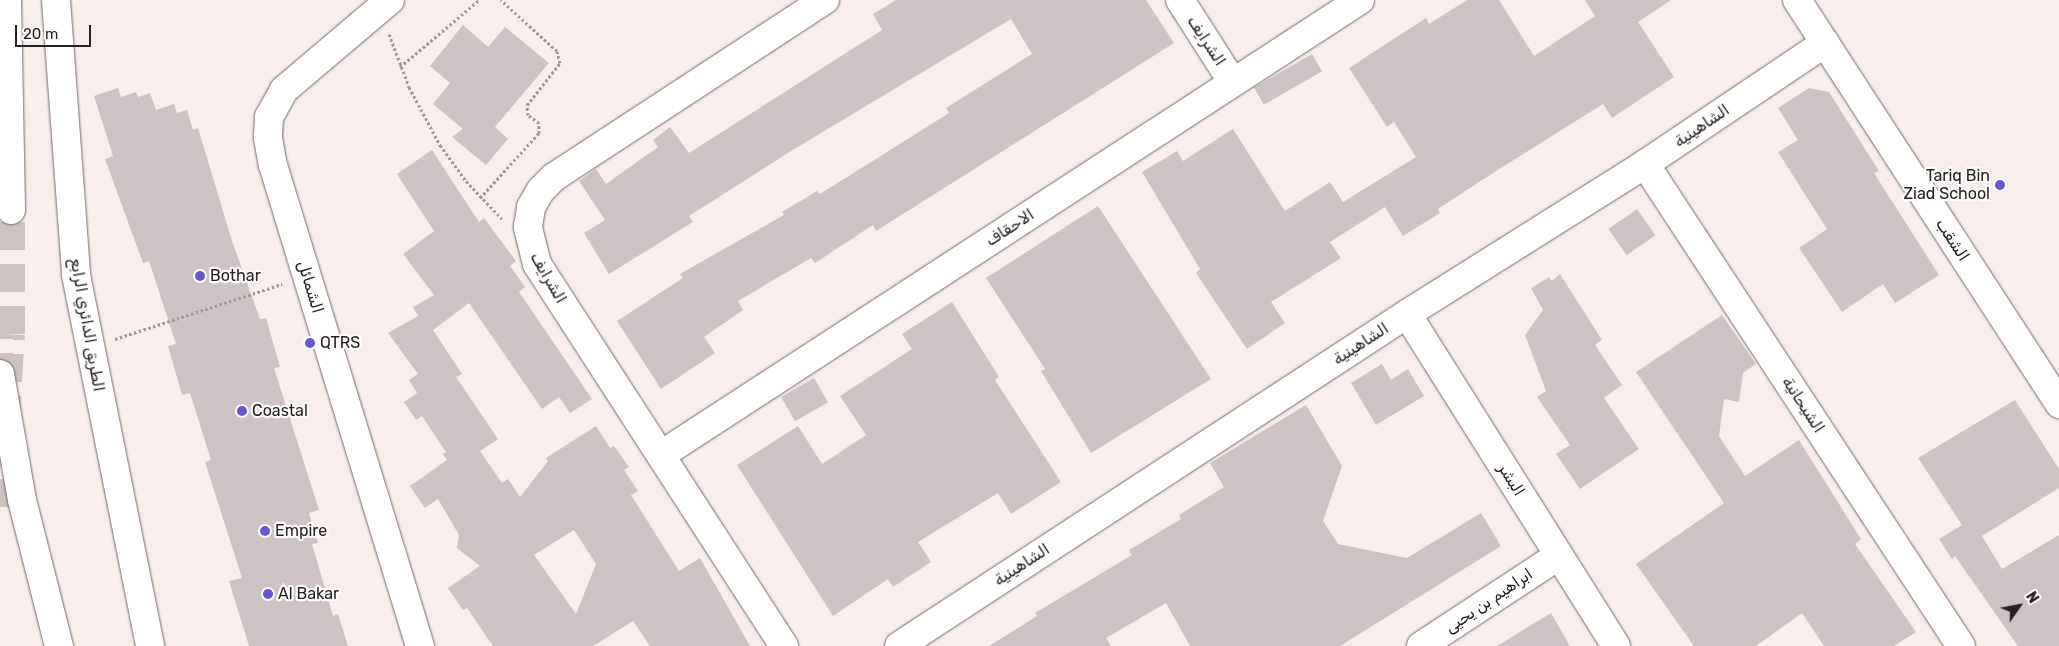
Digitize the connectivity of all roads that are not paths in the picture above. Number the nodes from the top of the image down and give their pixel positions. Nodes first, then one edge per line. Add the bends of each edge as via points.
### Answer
1 (7, 0) edge
2 (56, 0) edge
3 (825, 0) edge
4 (1180, 0) edge
5 (1360, 0) edge
6 (1797, 0) edge
7 (385, 4) edge
8 (1825, 43) junction
9 (1233, 83) junction
10 (1645, 164) junction
11 (12, 210) tunnel mouth
12 (1407, 314) junction
13 (0, 374) edge
14 (2059, 404) edge
15 (661, 456) junction
16 (1558, 556) junction
17 (59, 646) edge
18 (150, 646) edge
19 (420, 646) edge
20 (784, 646) edge
21 (899, 646) edge
22 (1421, 646) edge
23 (1616, 646) edge
24 (1961, 646) edge

1 - 11 street
2 - 18 street, الطريق الدائري الرابع via 76,276
3 - 15 street, الشرايف via 554,177 541,190 532,207 528,226 537,264
4 - 9 street, الشرايف
5 - 9 street, الاحقاف
6 - 8 street, الشقب
7 - 19 street, الشمائل via 284,90 269,117 268,138 273,165
8 - 10 street, الشاهينية
8 - 14 street, الشقب
9 - 15 street, الاحقاف
10 - 12 street, الشاهينية
10 - 24 street, الشيحانية
12 - 16 street, البشر
12 - 21 street, الشاهينية
13 - 17 street via 22,500
15 - 20 street, الشرايف
16 - 22 street, ابراهيم بن يحيى
16 - 23 street, البشر

